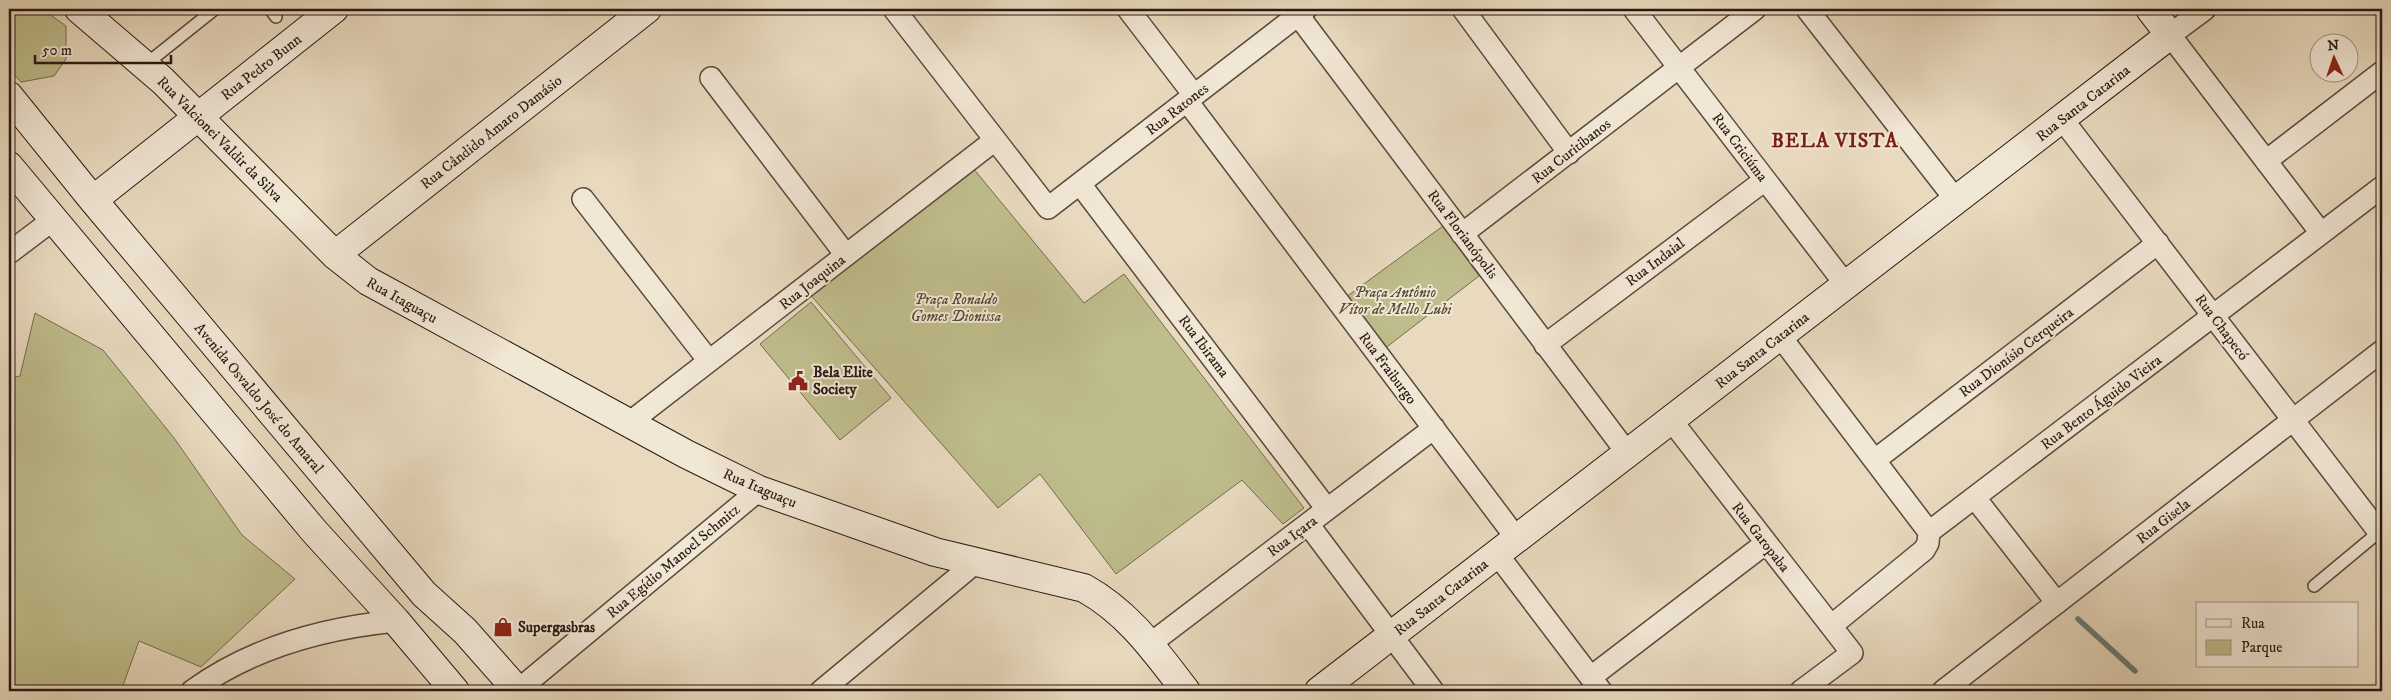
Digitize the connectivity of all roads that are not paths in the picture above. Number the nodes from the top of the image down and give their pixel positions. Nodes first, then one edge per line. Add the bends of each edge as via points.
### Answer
1 (79, 9) edge
2 (215, 9) edge
3 (334, 9) edge
4 (647, 9) edge
5 (894, 9) edge
6 (1128, 9) edge
7 (1463, 9) edge
8 (1634, 9) edge
9 (1755, 9) edge
10 (1807, 9) edge
11 (2150, 9) edge
12 (2205, 9) edge
13 (1302, 12) edge
14 (2170, 35) junction
15 (145, 65) junction
16 (1679, 67) junction
17 (2382, 72) edge
18 (710, 78) dead end
19 (9, 96) edge
20 (1191, 98) junction
21 (198, 116) junction
22 (2062, 118) junction
23 (995, 140) junction
24 (1569, 153) junction
25 (2266, 161) junction
26 (9, 166) edge
27 (1765, 180) junction
28 (1080, 184) junction
29 (2382, 187) edge
30 (583, 199) dead end
31 (93, 200) junction
32 (1956, 200) junction
33 (54, 219) junction
34 (2321, 233) junction
35 (1462, 234) junction
36 (2158, 243) junction
37 (9, 254) edge
38 (335, 255) junction
39 (846, 255) junction
40 (1846, 285) junction
41 (2213, 316) junction
42 (1780, 336) junction
43 (1545, 344) junction
44 (2382, 351) edge
45 (709, 361) junction
46 (1671, 420) junction
47 (2293, 420) junction
48 (629, 423) junction
49 (1434, 428) junction
50 (1628, 454) junction
51 (1874, 460) junction
52 (759, 490) junction
53 (1975, 498) junction
54 (1327, 509) junction
55 (1308, 524) junction
56 (314, 531) junction
57 (1929, 532) junction
58 (2380, 532) edge
59 (1766, 543) junction
60 (1507, 546) junction
61 (975, 563) junction
62 (2314, 586) dead end
63 (424, 594) junction
64 (2057, 603) junction
65 (396, 621) junction
66 (1831, 626) junction
67 (1391, 636) junction
68 (1150, 644) junction
69 (1596, 684) edge
70 (455, 690) edge
71 (192, 691) edge
72 (518, 691) edge
73 (821, 691) edge
74 (1186, 691) edge
75 (1319, 691) edge
76 (1432, 691) edge
77 (1801, 691) edge
78 (1943, 691) edge

1 - 15 main road, Rua Valcionei Valdir da Silva
2 - 15 lane
3 - 21 main road, Rua Pedro Bunn
4 - 38 main road, Rua Cândido Amaro Damásio
5 - 23 street
6 - 20 street, Rua Fraiburgo
7 - 24 street
8 - 16 street, Rua Criciúma
9 - 16 street, Rua Curitibanos
10 - 32 street
11 - 14 main road
12 - 14 street, Rua Santa Catarina
13 - 20 street, Rua Ratones
13 - 35 street, Rua Florianópolis
14 - 22 main road, Rua Santa Catarina
14 - 25 street
15 - 21 main road, Rua Valcionei Valdir da Silva
16 - 24 street, Rua Curitibanos
16 - 27 street, Rua Criciúma
17 - 25 street
18 - 39 street
19 - 31 main road, Avenida Osvaldo José do Amaral
20 - 28 street, Rua Ratones
20 - 49 street, Rua Fraiburgo
21 - 31 main road, Rua Pedro Bunn
21 - 38 main road, Rua Valcionei Valdir da Silva
22 - 32 main road, Rua Santa Catarina
22 - 36 street, Rua Chapecó
23 - 28 street, Rua Ratones via 1048,208
23 - 39 street, Rua Joaquina
24 - 35 street, Rua Curitibanos
25 - 34 street
26 - 33 main road
27 - 40 street, Rua Criciúma
27 - 43 street, Rua Indaial
28 - 54 street, Rua Ibirama
29 - 34 street, Rua Bento Águido Vieira
30 - 45 street
31 - 63 main road, Avenida Osvaldo José do Amaral
32 - 40 main road, Rua Santa Catarina
33 - 37 street
33 - 56 main road
34 - 41 street, Rua Bento Águido Vieira
35 - 43 street, Rua Florianópolis
36 - 41 street, Rua Chapecó
36 - 51 street, Rua Dionísio Cerqueira
38 - 48 main road, Rua Itaguaçu via 385,292
39 - 45 street, Rua Joaquina
40 - 42 main road, Rua Santa Catarina
41 - 47 street, Rua Chapecó
41 - 53 street, Rua Bento Águido Vieira
42 - 46 main road, Rua Santa Catarina
42 - 51 street
43 - 50 street, Rua Florianópolis
44 - 47 street, Rua Gisela
45 - 48 street, Rua Joaquina
46 - 50 main road, Rua Santa Catarina
46 - 59 street, Rua Garopaba
47 - 58 street, Rua Chapecó
47 - 64 street, Rua Gisela
48 - 52 main road, Rua Itaguaçu
49 - 54 street, Rua Içara
49 - 60 street, Rua Fraiburgo
50 - 60 main road, Rua Santa Catarina
51 - 57 street
52 - 61 main road, Rua Itaguaçu via 892,539
52 - 72 street, Rua Egídio Manoel Schmitz
53 - 57 street, Rua Bento Águido Vieira
53 - 64 street
54 - 55 street, Rua Içara
55 - 67 street
55 - 68 street, Rua Içara
56 - 63 main road via 315,522 325,507 341,510 387,566
56 - 65 main road
57 - 66 street, Rua Bento Águido Vieira via 1924,550
58 - 62 lane
59 - 66 street, Rua Garopaba
59 - 69 street
60 - 67 main road, Rua Santa Catarina
60 - 69 street, Rua Fraiburgo
61 - 68 main road, Rua Itaguaçu via 1084,588 1116,609
61 - 73 street
63 - 72 main road, Avenida Osvaldo José do Amaral via 465,631
64 - 78 street, Rua Gisela
65 - 70 main road
65 - 71 street via 343,628 287,643 240,663
66 - 77 street, Rua Garopaba via 1852,653
67 - 75 main road, Rua Santa Catarina
67 - 76 street
68 - 74 main road, Rua Itaguaçu

